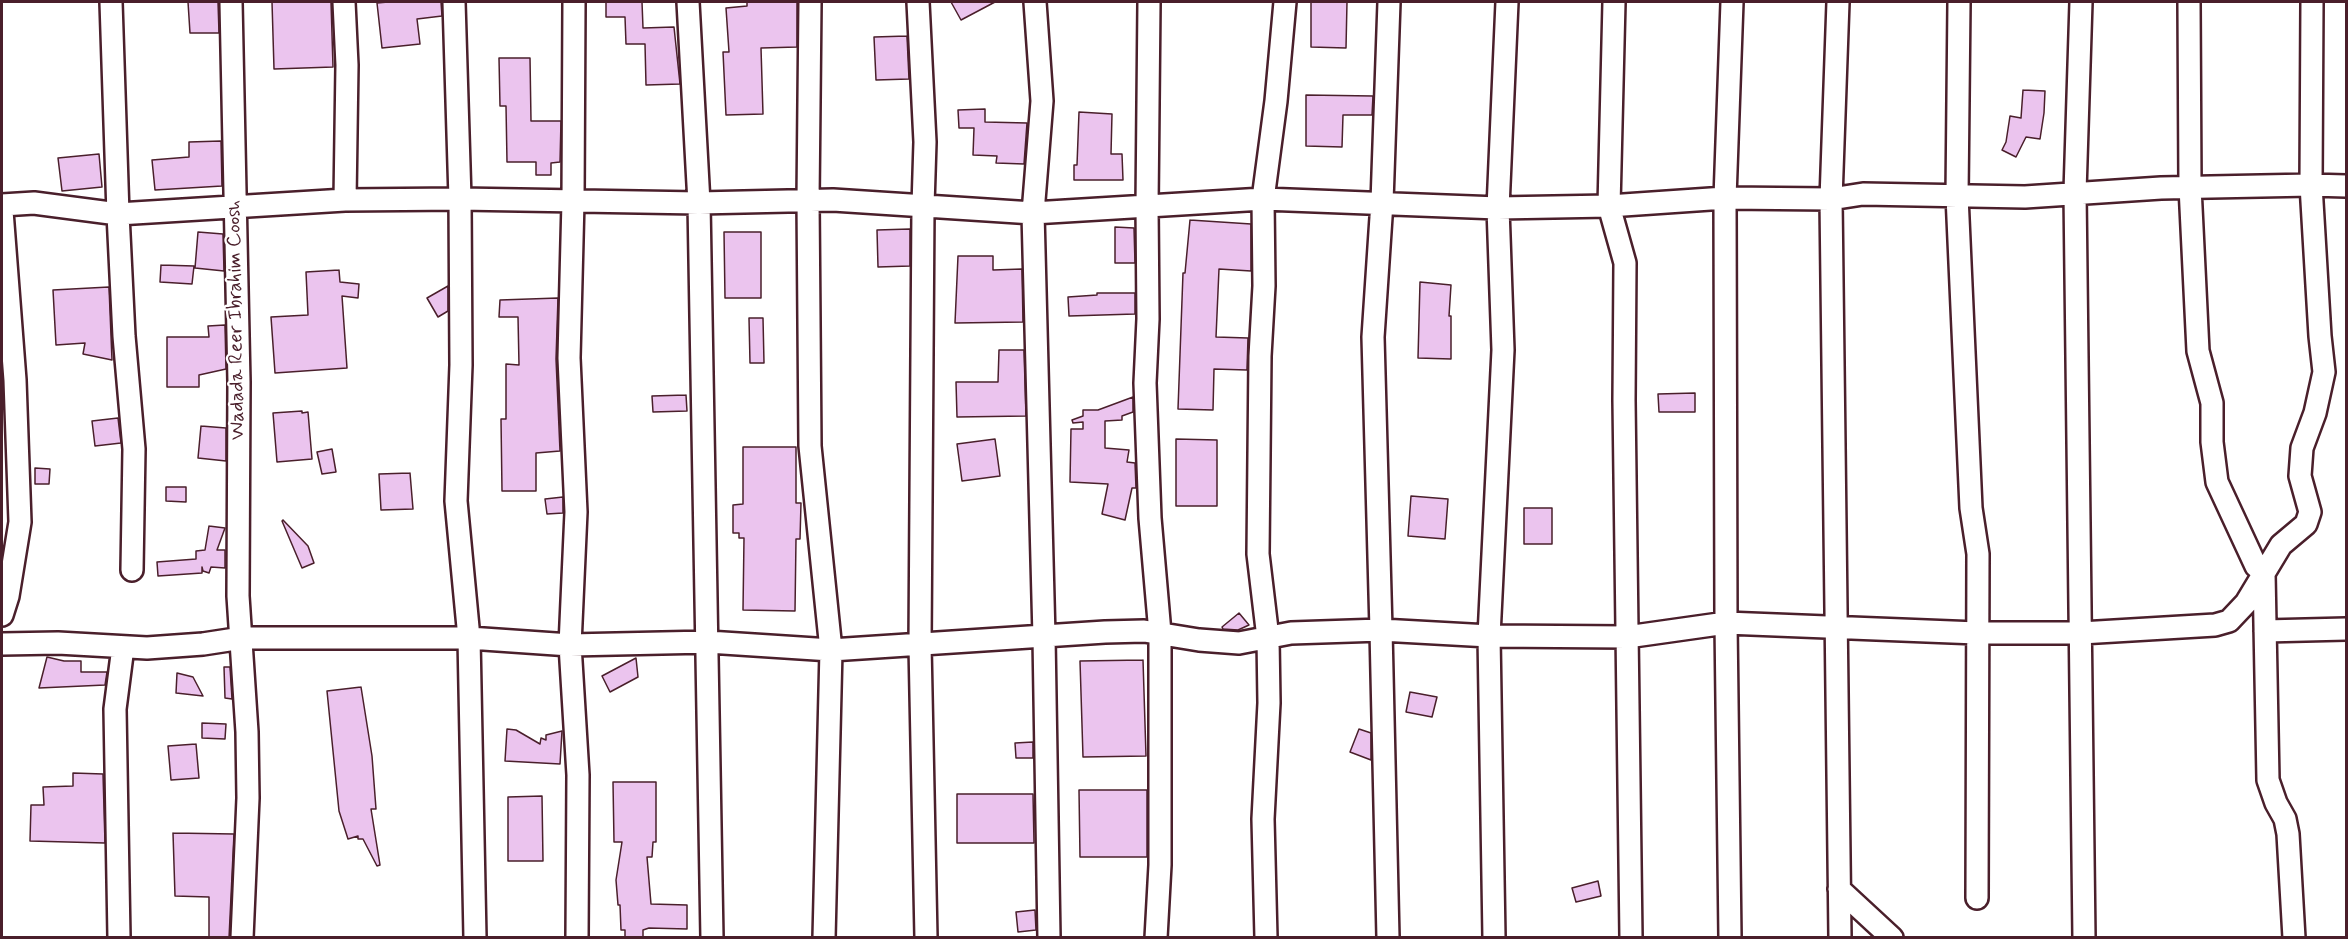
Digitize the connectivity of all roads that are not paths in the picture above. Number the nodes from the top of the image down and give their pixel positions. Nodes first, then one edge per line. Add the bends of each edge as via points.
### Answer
1 (111, 2) edge
2 (231, 2) edge
3 (344, 2) edge
4 (454, 2) edge
5 (574, 2) edge
6 (688, 2) edge
7 (810, 2) edge
8 (918, 2) edge
9 (1035, 2) edge
10 (1149, 2) edge
11 (1285, 2) edge
12 (1389, 2) edge
13 (1507, 2) edge
14 (1614, 2) edge
15 (1731, 2) edge
16 (1838, 2) edge
17 (1959, 2) edge
18 (2081, 2) edge
19 (2189, 2) edge
20 (2312, 2) edge
21 (2311, 184) junction
22 (2346, 186) edge
23 (2190, 187) junction
24 (2075, 192) junction
25 (1957, 196) junction
26 (1725, 198) junction
27 (460, 199) junction
28 (1263, 199) junction
29 (1831, 199) junction
30 (345, 200) junction
31 (808, 200) junction
32 (573, 201) junction
33 (1382, 202) junction
34 (699, 203) junction
35 (2, 205) edge
36 (923, 206) junction
37 (1147, 206) junction
38 (1609, 206) junction
39 (234, 207) junction
40 (1498, 208) junction
41 (2, 211) edge
42 (1033, 213) junction
43 (118, 214) junction
44 (132, 570) dead end
45 (2264, 573) junction
46 (2, 615) edge
47 (1726, 623) junction
48 (1838, 626) junction
49 (2346, 629) edge
50 (1381, 630) junction
51 (2265, 631) junction
52 (1160, 633) junction
53 (1977, 633) junction
54 (2081, 633) junction
55 (1489, 636) junction
56 (1044, 637) junction
57 (1627, 637) junction
58 (242, 638) junction
59 (469, 638) junction
60 (1268, 638) junction
61 (708, 642) junction
62 (2, 644) edge
63 (570, 645) junction
64 (920, 645) junction
65 (123, 647) junction
66 (831, 650) junction
67 (1839, 890) junction
68 (1977, 898) dead end
69 (119, 938) edge
70 (242, 938) edge
71 (475, 938) edge
72 (577, 938) edge
73 (712, 938) edge
74 (824, 938) edge
75 (926, 938) edge
76 (1048, 938) edge
77 (1156, 938) edge
78 (1266, 938) edge
79 (1389, 938) edge
80 (1494, 938) edge
81 (1632, 938) edge
82 (1730, 938) edge
83 (1840, 938) edge
84 (1892, 938) edge
85 (2084, 938) edge
86 (2294, 938) edge

1 - 43 street
2 - 39 street, Wadada Reer Ibrahim Coosh
3 - 30 street
4 - 27 street
5 - 32 street
6 - 34 street
7 - 31 street
8 - 36 street via 926,142
9 - 42 street via 1042,101
10 - 37 street
11 - 28 street
12 - 33 street
13 - 40 street
14 - 38 street
15 - 26 street
16 - 29 street
17 - 25 street
18 - 24 street
19 - 23 street
20 - 21 street
21 - 22 street
21 - 23 street
21 - 45 street via 2324,372 2302,448 2300,476 2310,512 2306,524 2281,545
23 - 24 street
23 - 45 street via 2198,351 2212,403 2217,482 2256,566
24 - 25 street via 2025,197
24 - 54 street
25 - 29 street via 1863,194
25 - 53 street via 1971,508 1978,554
26 - 29 street
26 - 38 street
26 - 47 street
27 - 30 street
27 - 32 street
27 - 59 street via 461,365 456,501
28 - 33 street
28 - 37 street
28 - 60 street via 1258,554
29 - 48 street
30 - 39 street
31 - 34 street
31 - 36 street
31 - 66 street via 810,446
32 - 34 street
32 - 63 street via 569,358 576,512
33 - 40 street
33 - 50 street via 1373,337
34 - 61 street
35 - 43 street via 34,203
36 - 42 street
36 - 64 street
37 - 42 street
37 - 52 street via 1145,383 1150,518
38 - 40 street
38 - 57 street via 1625,263
39 - 43 street
39 - 58 street, Wadada Reer Ibrahim Coosh via 239,393 238,596
40 - 55 street via 1503,350
41 - 46 street via 15,380 20,522
42 - 56 street
43 - 44 street via 134,449
45 - 51 street
45 - 54 street via 2246,603 2229,621
47 - 48 street
47 - 57 street
47 - 82 street
48 - 53 street
48 - 67 street
49 - 51 street
50 - 55 street
50 - 60 street
50 - 79 street
51 - 86 street via 2268,780 2288,834
52 - 56 street
52 - 60 street via 1239,643
52 - 77 street via 1160,865
53 - 54 street
53 - 68 street
54 - 85 street
55 - 57 street
55 - 80 street
56 - 64 street
56 - 76 street
57 - 81 street
58 - 59 street
58 - 65 street via 178,646
58 - 70 street, Wadada Reer Ibrahim Coosh via 248,798
59 - 63 street
59 - 71 street
60 - 78 street via 1263,819
61 - 63 street
61 - 66 street
61 - 73 street
62 - 65 street
63 - 72 street via 578,775
64 - 66 street
64 - 75 street
65 - 69 street via 115,709
66 - 74 street
67 - 83 street
67 - 84 street

